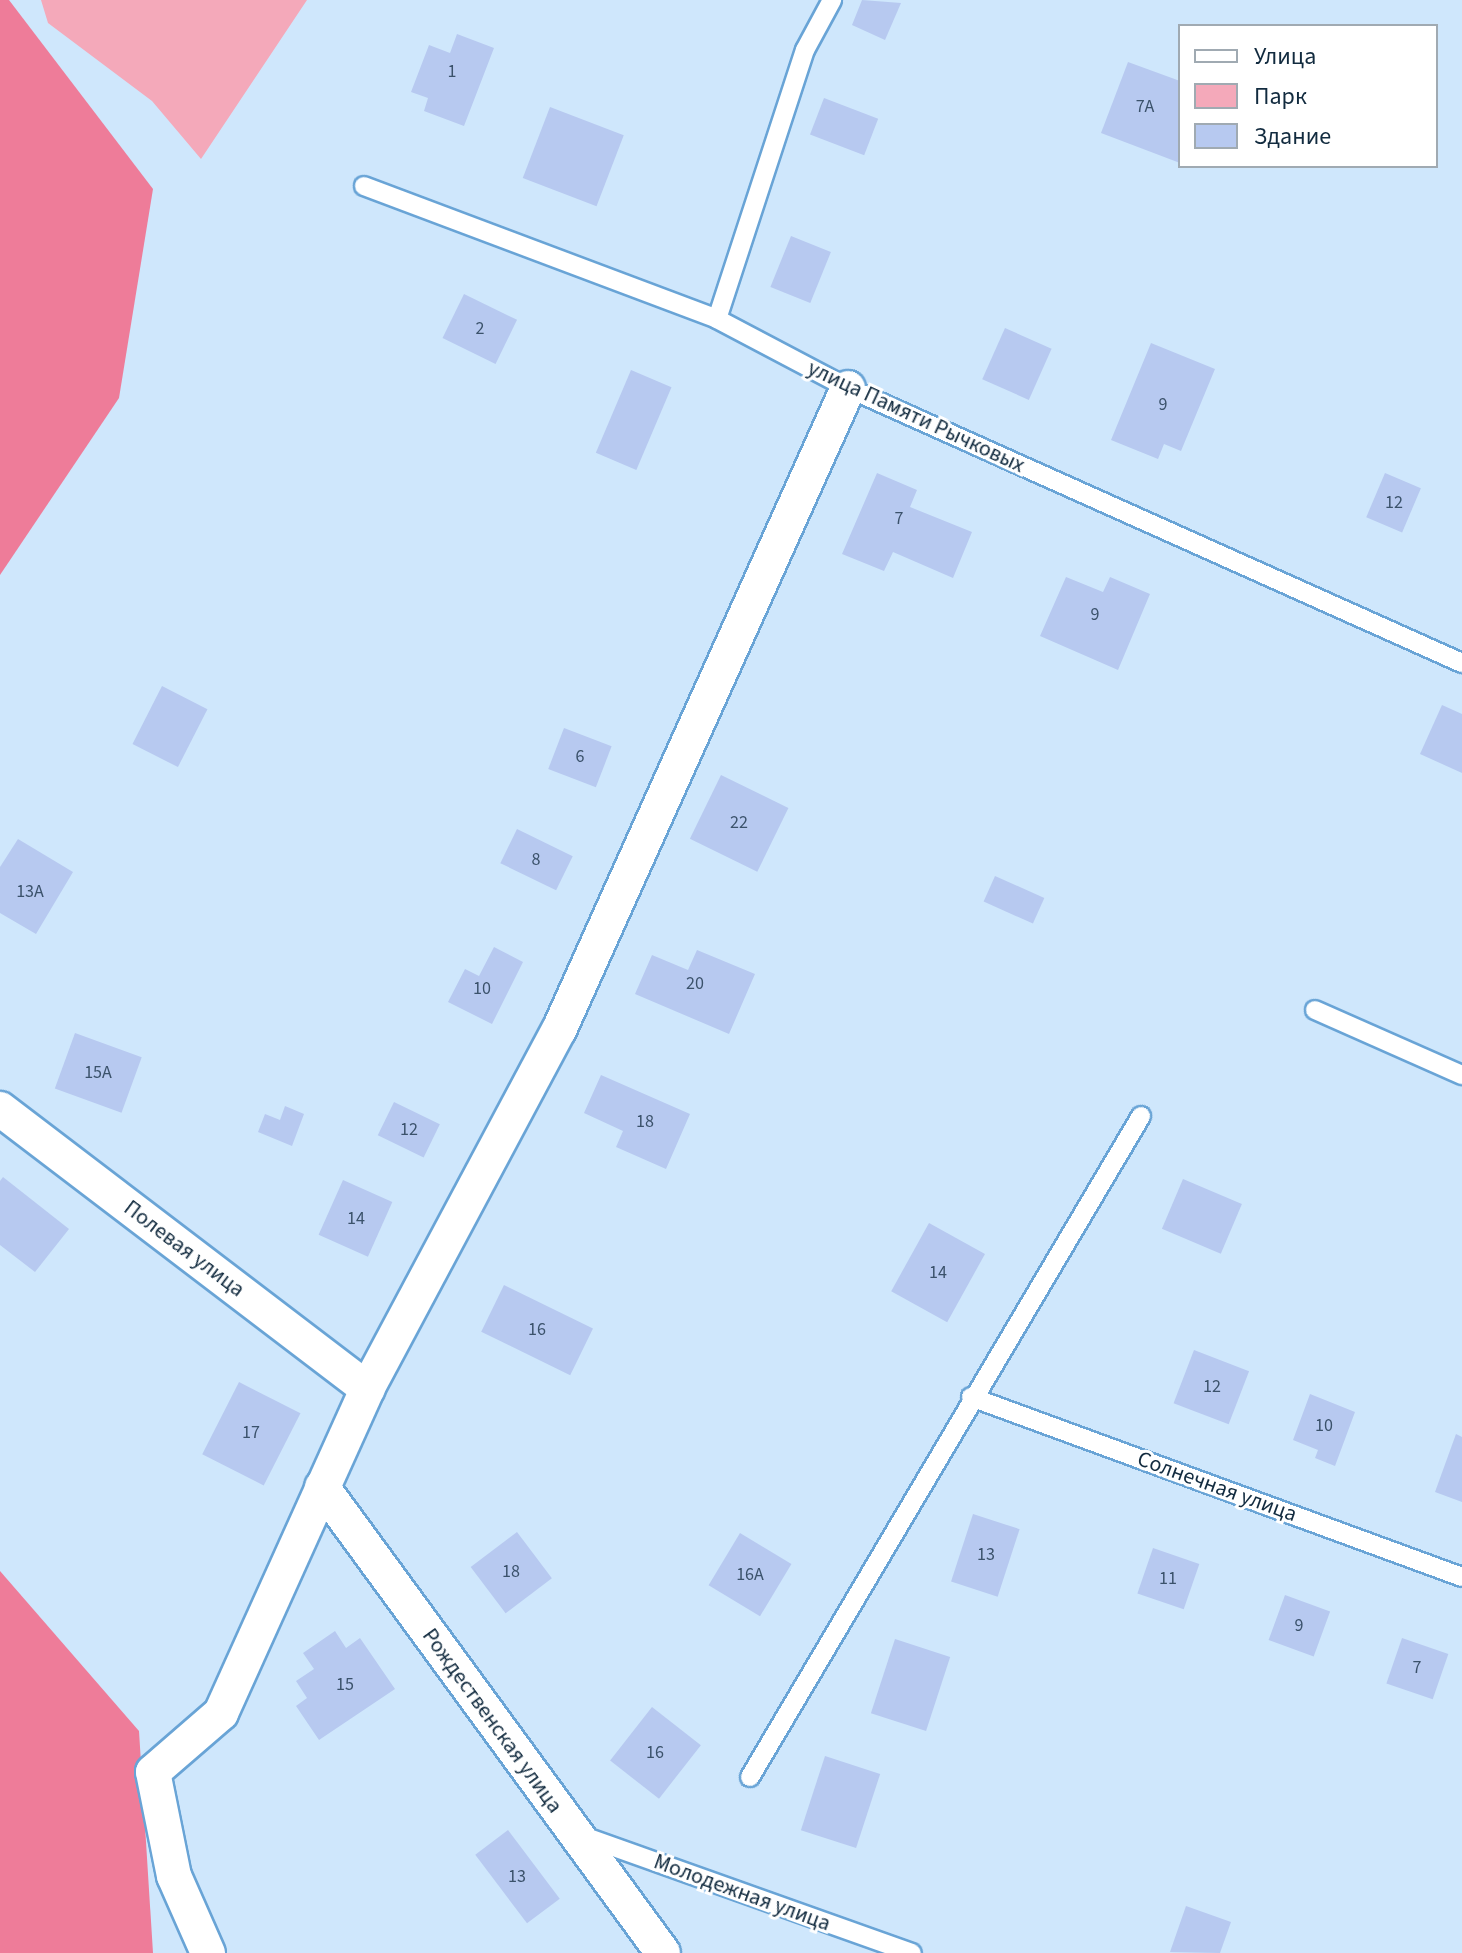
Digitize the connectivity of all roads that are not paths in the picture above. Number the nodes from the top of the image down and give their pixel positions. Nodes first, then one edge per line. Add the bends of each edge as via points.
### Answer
1 (832, 0) edge
2 (364, 186) dead end
3 (717, 319) junction
4 (848, 388) junction
5 (1462, 663) edge
6 (1315, 1010) dead end
7 (1462, 1075) edge
8 (0, 1109) edge
9 (1141, 1116) dead end
10 (367, 1389) junction
11 (971, 1397) junction
12 (322, 1487) junction
13 (1462, 1577) edge
14 (750, 1777) dead end
15 (573, 1832) junction
16 (208, 1953) edge
17 (663, 1953) edge
18 (912, 1953) edge

1 - 3 lane via 805,50
2 - 3 lane, улица Памяти Рычковых
3 - 4 lane, улица Памяти Рычковых
4 - 5 lane, улица Памяти Рычковых
4 - 10 street via 559,1030
6 - 7 lane
8 - 10 street, Полевая улица
9 - 11 lane
10 - 12 street
11 - 13 lane, Солнечная улица
11 - 14 lane
12 - 15 street, Рождественская улица
12 - 16 street via 221,1713 153,1772 174,1876
15 - 17 street, Рождественская улица
15 - 18 lane, Молодежная улица

